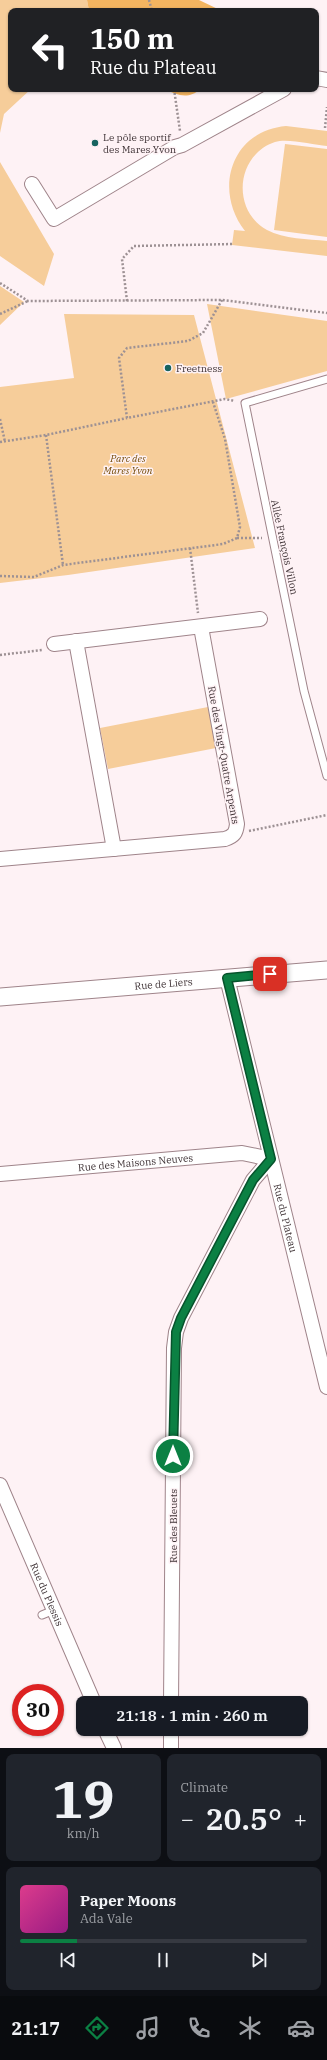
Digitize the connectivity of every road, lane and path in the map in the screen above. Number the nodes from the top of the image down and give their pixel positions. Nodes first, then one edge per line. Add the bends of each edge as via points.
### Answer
1 (174, 92) edge
2 (279, 92) edge
3 (327, 107) edge
4 (325, 128) dead end
5 (182, 145) junction
6 (32, 184) dead end
7 (234, 244) dead end
8 (0, 283) edge
9 (222, 300) junction
10 (126, 301) junction
11 (28, 302) junction
12 (327, 313) edge
13 (0, 314) edge
14 (327, 379) edge
15 (213, 402) junction
16 (246, 403) junction
17 (127, 418) junction
18 (0, 419) edge
19 (46, 435) junction
20 (0, 442) edge
21 (5, 442) junction
22 (273, 537) junction
23 (237, 538) junction
24 (190, 548) junction
25 (63, 564) junction
26 (0, 576) edge
27 (260, 619) dead end
28 (201, 627) junction
29 (76, 641) junction
30 (54, 644) joint
31 (0, 655) edge
32 (327, 776) edge
33 (327, 815) edge
34 (236, 832) junction
35 (114, 849) junction
36 (0, 859) edge
37 (327, 970) edge
38 (227, 978) junction
39 (0, 997) edge
40 (271, 1159) junction
41 (0, 1174) edge
42 (327, 1387) edge
43 (0, 1486) edge
44 (90, 1696) edge
45 (171, 1696) edge
46 (108, 1736) edge
47 (171, 1736) edge
48 (114, 1748) edge
49 (171, 1748) edge

1 - 5 path
2 - 5 street
3 - 4 path
5 - 6 street via 54,219
7 - 10 path via 134,246 122,259
8 - 11 path
9 - 10 path
9 - 12 path
9 - 17 path via 203,333 188,341 127,348 119,358
10 - 11 path
11 - 13 path
14 - 16 lane
15 - 16 path via 225,399
15 - 17 path
15 - 23 path via 225,439 240,527
16 - 22 lane, Allée François Villon
17 - 19 path
18 - 21 path
19 - 21 path
19 - 25 path
20 - 21 path
22 - 23 path
22 - 32 lane, Allée François Villon via 304,691
23 - 24 path via 223,544
24 - 25 path
24 - 28 path
25 - 26 path via 34,577
27 - 28 street
28 - 29 street
28 - 34 street, Rue des Vingt-Quatre Arpents via 237,824
29 - 30 street
29 - 35 street
30 - 31 path via 48,649
33 - 34 path
34 - 35 street, Rue des Vingt-Quatre Arpents via 225,839
35 - 36 street, Rue des Vingt-Quatre Arpents
37 - 38 street, Rue de Liers
38 - 39 street, Rue de Liers
38 - 40 street, Rue du Plateau
40 - 41 street, Rue des Maisons Neuves via 242,1153
40 - 42 street, Rue du Plateau
40 - 45 street, Rue des Bleuets via 253,1180 176,1332
43 - 44 street, Rue du Plessis via 48,1613
46 - 48 street
47 - 49 street

